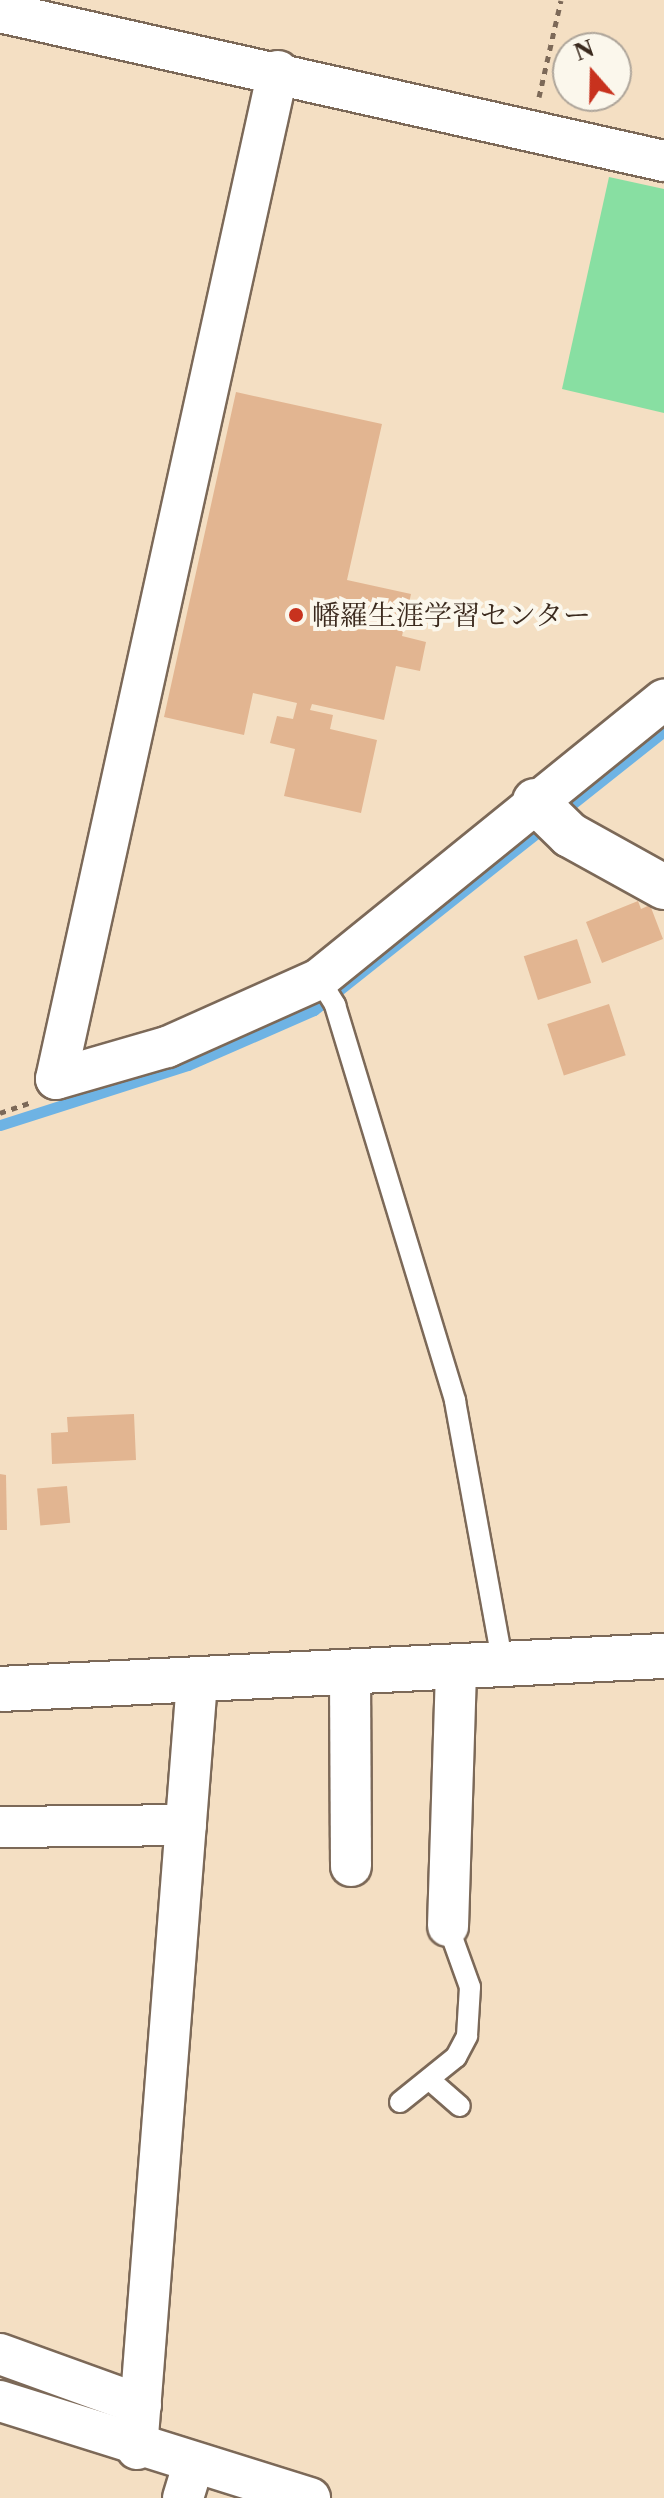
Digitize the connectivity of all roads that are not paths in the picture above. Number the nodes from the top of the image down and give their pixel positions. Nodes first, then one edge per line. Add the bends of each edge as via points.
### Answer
1 (0, 12) edge
2 (278, 71) junction
3 (664, 161) edge
4 (664, 700) edge
5 (535, 801) junction
6 (664, 887) edge
7 (327, 992) junction
8 (664, 1656) edge
9 (503, 1666) junction
10 (456, 1669) junction
11 (350, 1675) junction
12 (197, 1681) junction
13 (0, 1689) edge
14 (186, 1825) junction
15 (0, 1829) edge
16 (351, 1866) dead end
17 (448, 1926) joint
18 (431, 2081) junction
19 (400, 2102) dead end
20 (460, 2106) dead end
21 (0, 2354) edge
22 (0, 2401) edge
23 (141, 2405) junction
24 (137, 2449) junction
25 (188, 2482) edge
26 (310, 2498) edge

1 - 2 street
2 - 3 street
2 - 7 street via 56,1079
4 - 5 street
5 - 6 street via 570,835
5 - 7 street
7 - 9 lane via 455,1401
8 - 9 street
9 - 10 street
10 - 11 street
10 - 17 street
11 - 12 street
11 - 16 street
12 - 13 street
12 - 14 street
14 - 15 street
14 - 23 street
17 - 18 lane via 471,2013 456,2057
18 - 19 lane
18 - 20 lane via 446,2101
21 - 23 street
22 - 24 street
23 - 24 street
24 - 25 street
25 - 26 street

